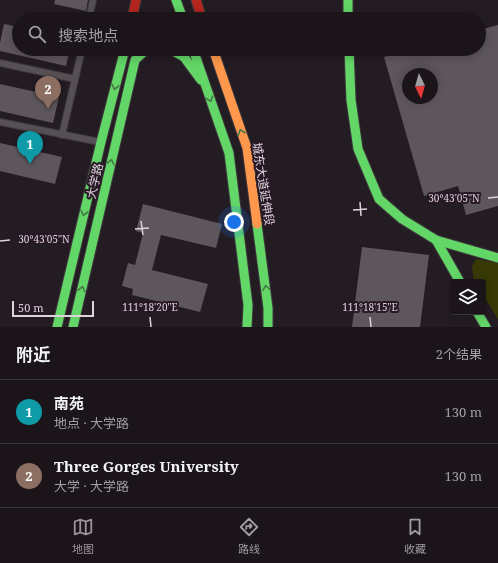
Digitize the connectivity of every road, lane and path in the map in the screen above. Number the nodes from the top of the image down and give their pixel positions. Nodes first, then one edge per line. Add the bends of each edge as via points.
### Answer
1 (94, 0) edge
2 (136, 0) edge
3 (176, 0) edge
4 (196, 0) edge
5 (348, 0) edge
6 (91, 12) edge
7 (133, 12) edge
8 (180, 12) edge
9 (200, 12) edge
10 (348, 12) edge
11 (80, 56) edge
12 (123, 56) edge
13 (139, 56) edge
14 (182, 56) edge
15 (195, 56) edge
16 (214, 56) edge
17 (349, 56) edge
18 (0, 63) edge
19 (75, 79) junction
20 (204, 83) junction
21 (0, 122) edge
22 (62, 135) junction
23 (101, 142) junction
24 (436, 240) junction
25 (498, 258) edge
26 (458, 279) edge
27 (479, 315) edge
28 (57, 327) edge
29 (73, 327) edge
30 (248, 327) edge
31 (268, 327) edge
32 (486, 327) edge

1 - 6 lane
2 - 7 main road
3 - 8 main road
4 - 9 main road
5 - 10 main road
11 - 19 lane
12 -> 23 main road, 大学路
29 -> 13 main road, 大学路 via 135,60
14 - 20 main road
15 - 20 main road
31 -> 16 main road, 城东大道延伸段 via 268,308 247,148
17 - 24 main road via 351,100 358,149 379,199 402,219
18 - 19 lane
19 - 22 lane
20 -> 30 main road via 229,153 248,305
21 - 22 lane
22 - 23 lane
23 -> 28 main road, 大学路
24 - 25 main road
24 - 26 main road
27 - 32 main road

